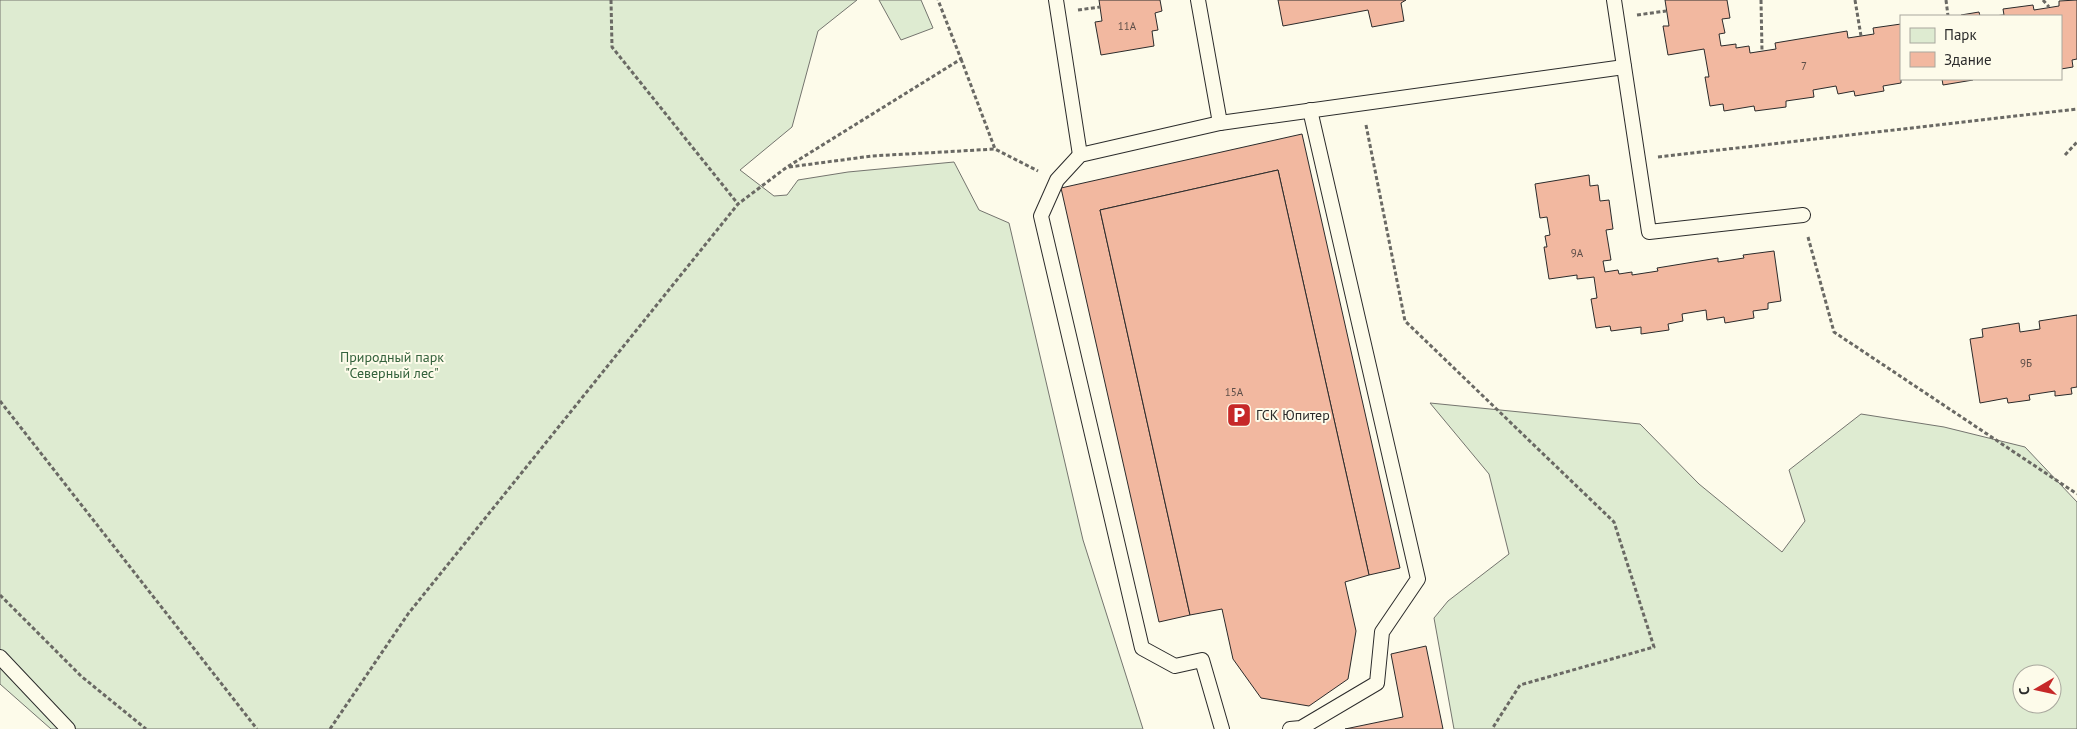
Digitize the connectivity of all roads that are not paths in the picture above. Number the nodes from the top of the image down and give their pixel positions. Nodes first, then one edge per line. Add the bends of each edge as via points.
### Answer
1 (1056, 0) edge
2 (1198, 0) edge
3 (1614, 0) edge
4 (1624, 67) junction
5 (1310, 110) junction
6 (1220, 123) junction
7 (1080, 155) junction
8 (1802, 215) road end
9 (0, 657) edge
10 (68, 729) edge
11 (1222, 729) edge
12 (1290, 729) edge

1 - 7 lane
2 - 6 lane
3 - 4 lane
4 - 5 lane
4 - 8 lane via 1649,232
5 - 6 lane
5 - 12 lane via 1418,579 1382,632 1377,683 1301,728
6 - 7 lane
7 - 11 lane via 1057,180 1040,216 1142,648 1175,666 1202,660
9 - 10 lane

